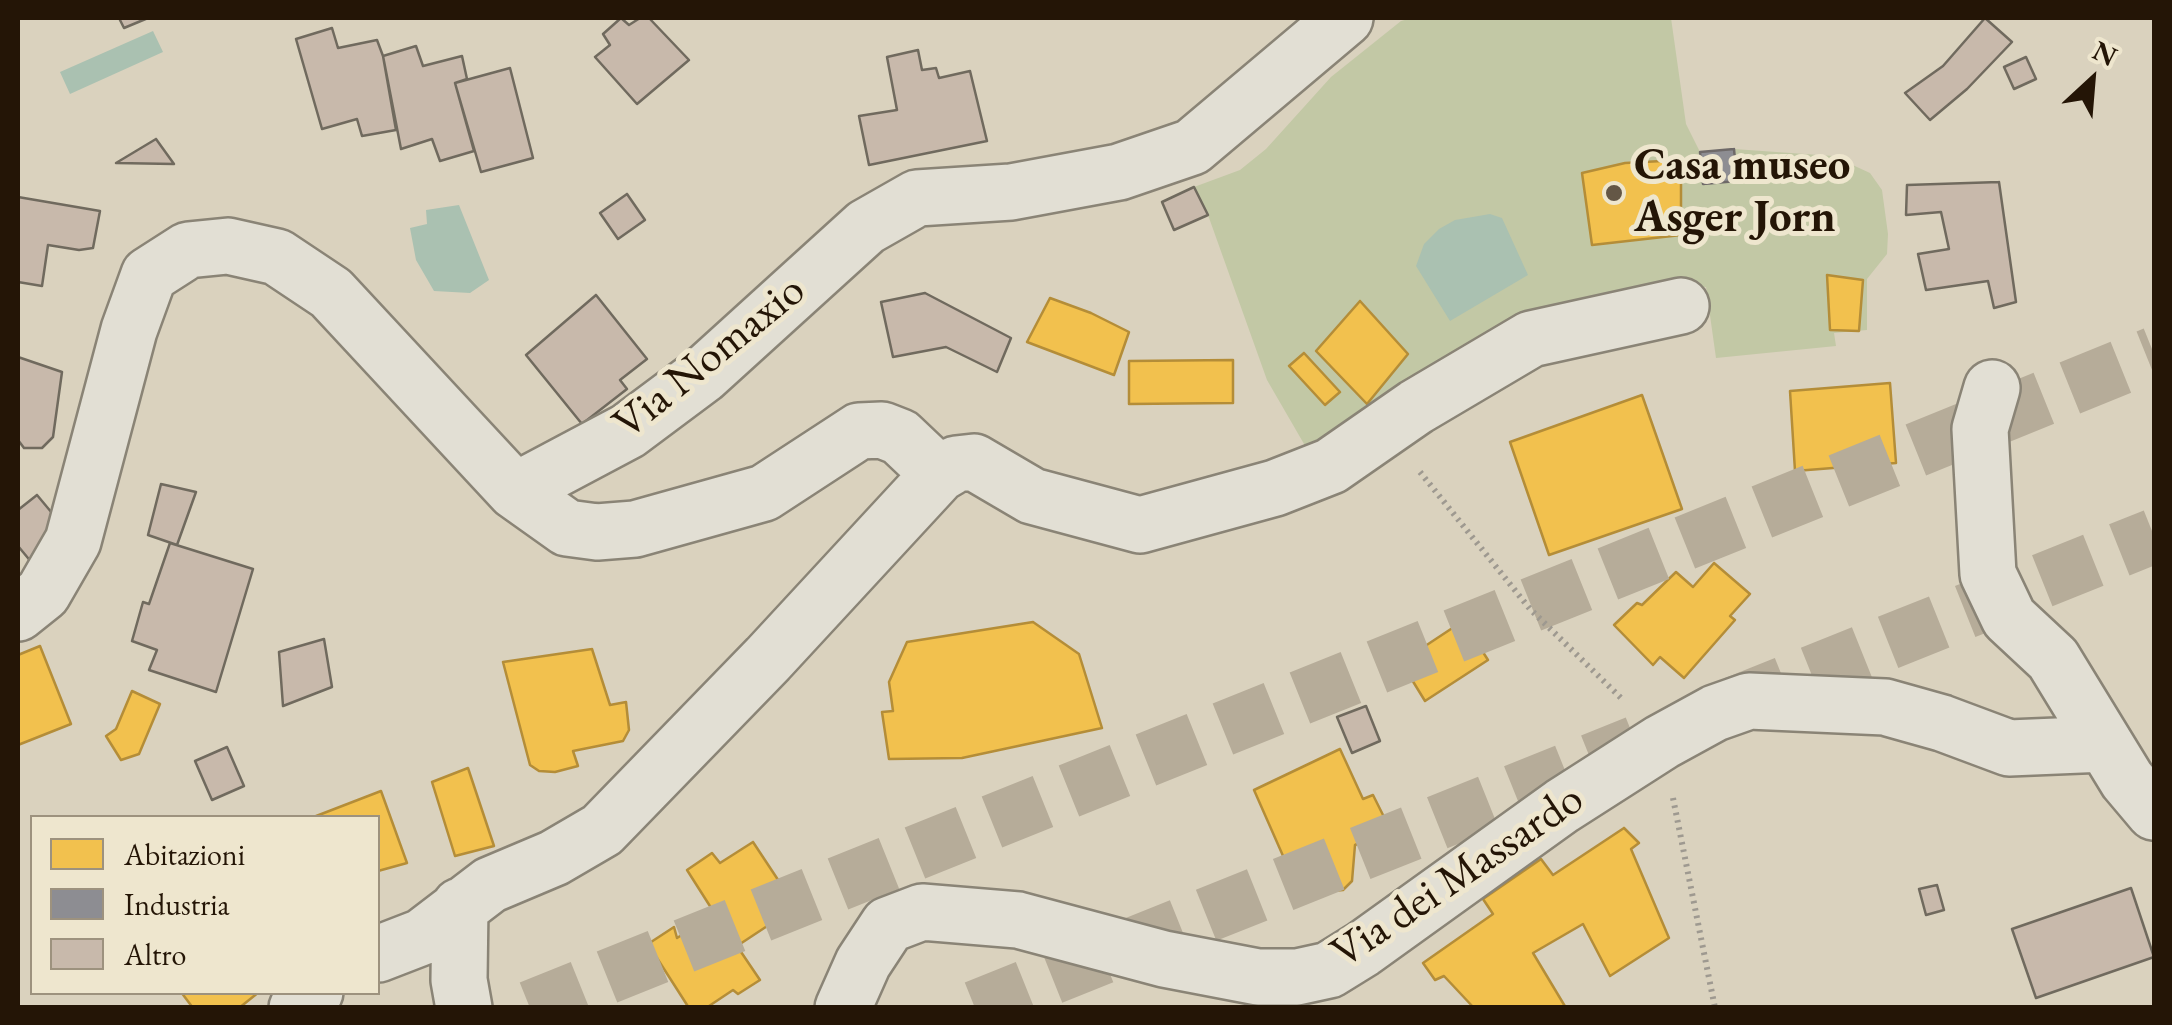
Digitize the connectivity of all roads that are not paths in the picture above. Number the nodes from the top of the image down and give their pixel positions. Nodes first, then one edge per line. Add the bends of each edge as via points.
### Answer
1 (1345, 18) edge
2 (1682, 306) dead end
3 (1992, 388) dead end
4 (939, 474) junction
5 (515, 491) junction
6 (18, 613) edge
7 (2135, 776) edge
8 (460, 906) junction
9 (380, 953) edge
10 (464, 1008) edge
11 (843, 1008) edge

1 - 5 street, Via Nomaxio via 1192,147 1119,172 1010,192 917,198 866,227 704,375 628,431
2 - 4 street via 1531,339 1331,466 1140,525 1032,496 974,462
3 - 7 street via 1980,429 1988,574 2010,618 2053,658
4 - 5 street via 900,436 859,430 764,494 635,530 567,528
4 - 8 street via 602,830
5 - 6 street via 331,293 278,257 228,246 188,250 149,275 73,541 43,593
7 - 11 street, Via dei Massardo via 2009,748 1884,708 1749,701 1662,742 1562,806 1329,970 1258,977 1018,920 922,912 888,924
8 - 9 street via 422,938
8 - 10 street

